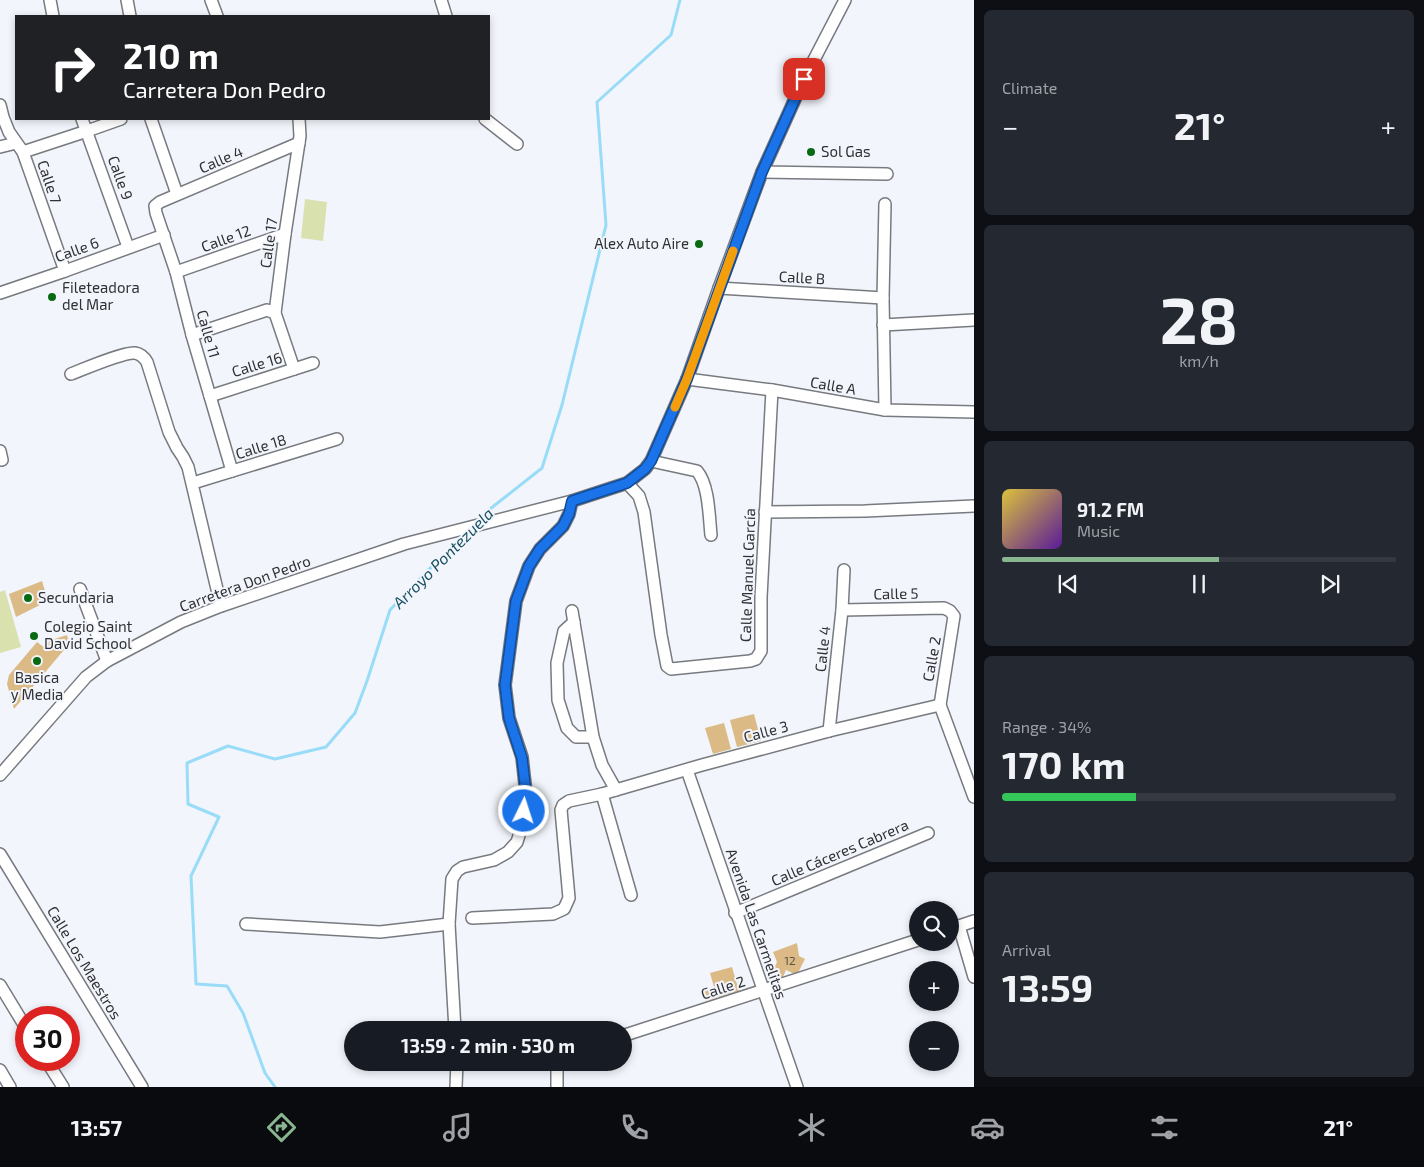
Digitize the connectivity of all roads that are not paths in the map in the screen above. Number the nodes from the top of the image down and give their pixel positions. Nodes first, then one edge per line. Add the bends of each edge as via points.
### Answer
1 (50, 0) edge
2 (127, 0) edge
3 (212, 0) edge
4 (441, 0) edge
5 (844, 0) edge
6 (54, 15) edge
7 (130, 15) edge
8 (217, 15) edge
9 (446, 15) edge
10 (0, 105) edge
11 (82, 120) edge
12 (118, 120) edge
13 (151, 120) edge
14 (299, 120) edge
15 (486, 120) edge
16 (87, 131) junction
17 (299, 143) junction
18 (517, 144) dead end
19 (0, 147) edge
20 (20, 148) junction
21 (762, 172) junction
22 (887, 174) dead end
23 (177, 194) junction
24 (885, 204) dead end
25 (155, 206) joint
26 (285, 234) junction
27 (164, 235) junction
28 (128, 247) junction
29 (65, 271) junction
30 (176, 272) junction
31 (719, 288) junction
32 (0, 292) edge
33 (883, 298) junction
34 (275, 312) junction
35 (974, 320) edge
36 (883, 325) junction
37 (192, 335) junction
38 (313, 363) dead end
39 (294, 369) junction
40 (71, 374) dead end
41 (687, 379) junction
42 (772, 390) junction
43 (210, 396) junction
44 (885, 410) junction
45 (974, 412) edge
46 (338, 439) dead end
47 (651, 461) junction
48 (232, 471) junction
49 (193, 483) junction
50 (627, 483) junction
51 (572, 501) junction
52 (974, 506) edge
53 (765, 512) junction
54 (712, 535) dead end
55 (844, 570) dead end
56 (80, 589) dead end
57 (221, 606) junction
58 (842, 610) junction
59 (950, 611) joint
60 (107, 661) junction
61 (940, 705) junction
62 (829, 731) junction
63 (593, 737) junction
64 (687, 770) junction
65 (0, 775) edge
66 (616, 790) junction
67 (602, 794) junction
68 (974, 797) edge
69 (928, 833) dead end
70 (0, 854) edge
71 (631, 895) dead end
72 (735, 913) junction
73 (472, 918) dead end
74 (974, 921) edge
75 (246, 924) dead end
76 (449, 924) junction
77 (959, 926) edge
78 (959, 940) edge
79 (909, 943) edge
80 (974, 977) edge
81 (0, 985) edge
82 (763, 991) junction
83 (15, 1010) edge
84 (454, 1021) edge
85 (632, 1033) edge
86 (0, 1070) edge
87 (53, 1071) edge
88 (457, 1071) edge
89 (557, 1071) edge
90 (10, 1087) edge
91 (63, 1087) edge
92 (142, 1087) edge
93 (456, 1087) edge
94 (557, 1087) edge
95 (797, 1087) edge

1 - 6 street
2 - 7 street
3 - 8 street
4 - 9 street
5 - 21 street
10 - 20 street, Calle 7 via 6,124
11 - 16 street, Calle 9
12 - 16 street
13 - 23 street
14 - 17 street, Calle 17
15 - 18 street
16 - 20 street
16 - 28 street, Calle 9
17 - 23 street, Calle 4
17 - 26 street, Calle 17
19 - 20 street
20 - 29 street, Calle 7
21 - 22 street
21 - 31 street
23 - 25 street, Calle 4
24 - 33 street
25 - 27 street, Calle 11
26 - 30 street, Calle 12
26 - 34 street, Calle 17
27 - 28 street, Calle 6
27 - 30 street, Calle 11
28 - 29 street, Calle 6
29 - 32 street, Calle 6
30 - 37 street, Calle 11
31 - 33 street, Calle B
31 - 41 street
33 - 36 street
34 - 37 street via 268,310
34 - 39 street, Calle 17
35 - 36 street
36 - 44 street
37 - 43 street, Calle 11
38 - 39 street, Calle 16
39 - 43 street, Calle 16
40 - 49 street via 129,354 142,355 149,365 169,432 186,462
41 - 42 street, Calle A
41 - 47 street
42 - 44 street, Calle A
42 - 53 street, Calle Manuel García
43 - 48 street, Calle 11
44 - 45 street, Calle A
46 - 48 street, Calle 18
47 - 50 street
47 - 54 street via 697,471 706,496
48 - 49 street, Calle 18
49 - 57 street
50 - 51 street
50 - 53 street, Calle Manuel García via 639,496 644,512 661,635 667,666 671,669 750,661 759,655
51 - 57 street, Carretera Don Pedro via 404,544
51 - 76 street via 563,526 540,549 529,566 516,601 505,685 509,718 524,766 526,793 521,829 517,842 508,852 494,860 457,871 452,879
52 - 53 street
55 - 58 street, Calle 4
56 - 60 street
57 - 60 street, Carretera Don Pedro via 181,622
58 - 59 street, Calle 5 via 944,608
58 - 62 street, Calle 4
59 - 61 street, Calle 2 via 954,616
60 - 65 street, Carretera Don Pedro via 86,677
61 - 62 street, Calle 3
61 - 68 street, Calle 2
62 - 64 street, Calle 3
63 - 63 street via 573,616 564,630 557,663 558,700 567,728 576,737
63 - 66 street via 602,765
64 - 66 street, Calle 3
64 - 72 street, Avenida Las Carmelitas
66 - 67 street, Calle 3
67 - 71 street
67 - 73 street, Calle 3 via 569,801 561,810 569,898 564,909 553,914
69 - 72 street, Calle Cáceres Cabrera
70 - 92 street, Calle Los Maestros
72 - 82 street, Avenida Las Carmelitas
74 - 77 street
75 - 76 street via 380,932
76 - 84 street
78 - 80 street
79 - 82 street, Calle 2
81 - 83 street
82 - 85 street, Calle 2
82 - 95 street, Avenida Las Carmelitas
86 - 90 street
87 - 91 street
88 - 93 street
89 - 94 street

